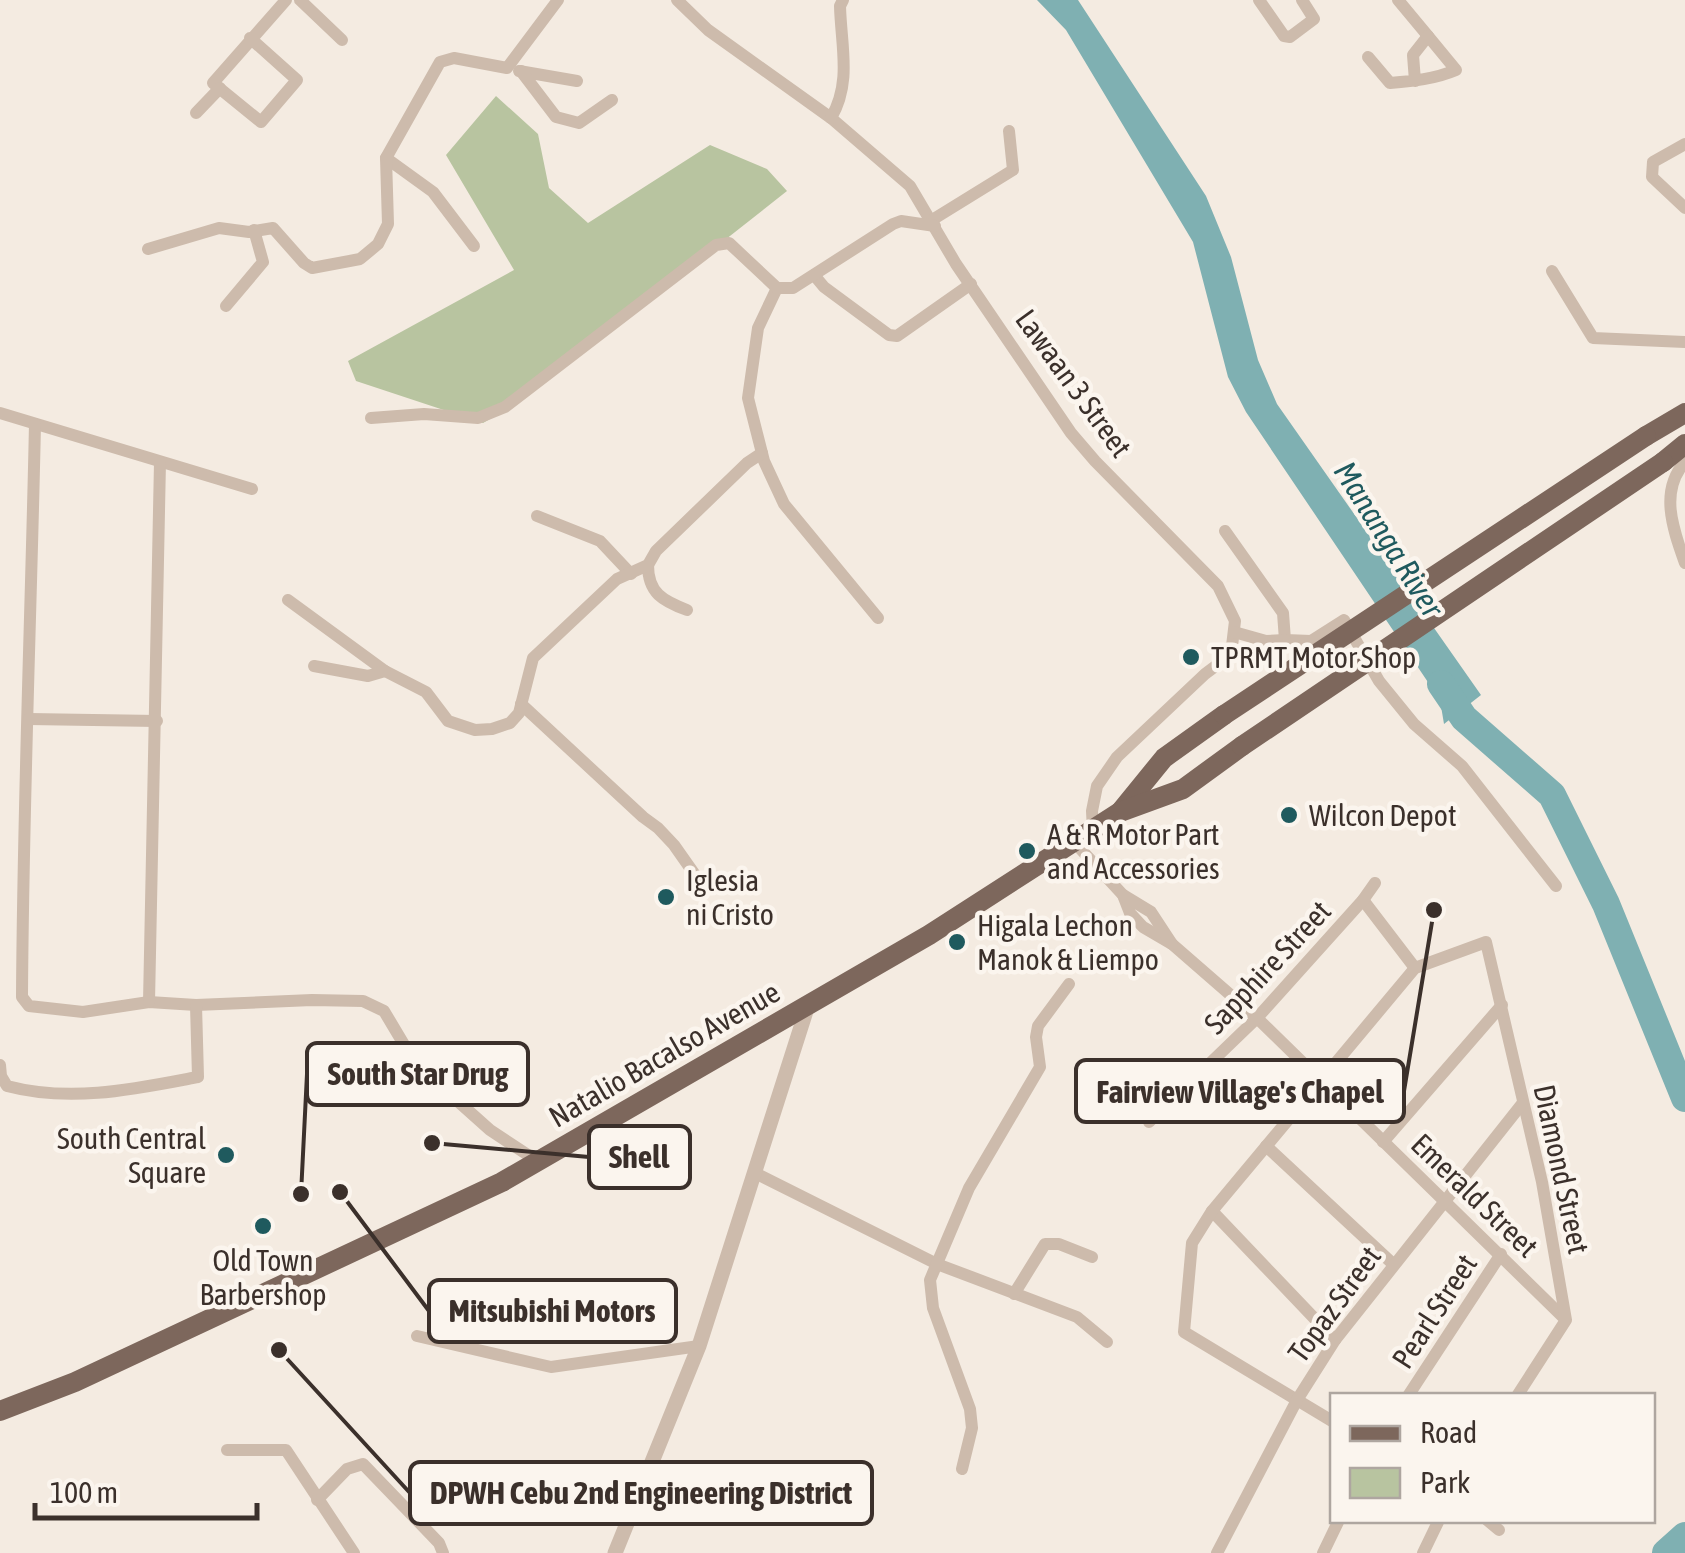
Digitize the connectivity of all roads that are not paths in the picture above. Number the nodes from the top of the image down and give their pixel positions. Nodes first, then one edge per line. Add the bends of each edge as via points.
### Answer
1 (286, 0) edge
2 (300, 0) edge
3 (558, 0) edge
4 (677, 0) edge
5 (843, 0) edge
6 (1260, 0) edge
7 (1302, 0) edge
8 (1398, 0) edge
9 (1428, 36) junction
10 (250, 38) junction
11 (342, 40) dead end
12 (1368, 57) dead end
13 (514, 70) junction
14 (577, 81) dead end
15 (1415, 81) junction
16 (220, 88) junction
17 (612, 100) dead end
18 (196, 113) dead end
19 (832, 118) junction
20 (1010, 131) dead end
21 (1685, 144) edge
22 (386, 158) junction
23 (1685, 208) edge
24 (933, 223) junction
25 (254, 230) junction
26 (474, 246) dead end
27 (148, 248) dead end
28 (1552, 271) dead end
29 (814, 275) junction
30 (971, 284) junction
31 (777, 288) junction
32 (226, 306) dead end
33 (1685, 342) edge
34 (0, 413) edge
35 (1684, 415) edge
36 (371, 418) dead end
37 (35, 424) junction
38 (1685, 444) edge
39 (762, 453) junction
40 (160, 462) junction
41 (1685, 462) edge
42 (252, 489) dead end
43 (538, 516) dead end
44 (1225, 531) dead end
45 (1685, 562) edge
46 (648, 565) junction
47 (631, 574) junction
48 (288, 600) dead end
49 (687, 610) dead end
50 (878, 618) dead end
51 (1234, 632) junction
52 (1285, 640) junction
53 (314, 666) dead end
54 (385, 671) junction
55 (521, 704) junction
56 (29, 719) junction
57 (157, 721) junction
58 (1120, 812) junction
59 (1084, 837) junction
60 (700, 882) dead end
61 (1374, 883) dead end
62 (1556, 886) dead end
63 (1363, 900) junction
64 (1415, 968) junction
65 (1069, 984) dead end
66 (149, 1002) junction
67 (196, 1005) junction
68 (808, 1005) junction
69 (1502, 1005) junction
70 (1257, 1018) junction
71 (0, 1066) edge
72 (1318, 1080) junction
73 (1522, 1104) junction
74 (1149, 1122) dead end
75 (1383, 1142) junction
76 (1266, 1146) junction
77 (537, 1161) junction
78 (756, 1173) junction
79 (1446, 1200) junction
80 (1212, 1211) junction
81 (1501, 1254) junction
82 (1092, 1257) dead end
83 (937, 1264) junction
84 (1393, 1264) junction
85 (1014, 1294) junction
86 (1566, 1320) junction
87 (416, 1336) dead end
88 (1334, 1340) junction
89 (1107, 1342) dead end
90 (700, 1346) junction
91 (1410, 1393) edge
92 (1519, 1393) edge
93 (1297, 1400) junction
94 (0, 1411) edge
95 (1330, 1420) edge
96 (228, 1450) dead end
97 (962, 1469) dead end
98 (316, 1500) junction
99 (1338, 1523) edge
100 (1438, 1523) edge
101 (1491, 1523) edge
102 (1500, 1530) dead end
103 (354, 1553) edge
104 (443, 1553) edge
105 (615, 1553) edge
106 (1217, 1553) edge
107 (1323, 1553) edge
108 (1423, 1553) edge

1 - 10 street
2 - 11 street
3 - 13 street
4 - 19 street, Lawaan 3 Street via 708,30
5 - 19 street via 845,84
6 - 7 street via 1290,37 1314,19
8 - 9 street
9 - 15 street via 1413,55
9 - 15 street via 1456,70
10 - 16 street via 213,82
10 - 16 street via 297,80 261,122
12 - 15 street via 1390,83
13 - 14 street
13 - 17 street via 556,117 579,123
13 - 22 street via 454,58 440,62
16 - 18 street
19 - 24 street, Lawaan 3 Street via 910,186
20 - 24 street via 1013,170
21 - 23 street via 1653,162 1652,178
22 - 25 street via 388,224 360,259 312,268 273,228
22 - 26 street via 433,192
24 - 29 street via 892,224
24 - 30 street, Lawaan 3 Street
25 - 27 street via 219,228
25 - 32 street via 263,262
28 - 33 street via 1593,338
29 - 30 street via 897,336
29 - 31 street
30 - 51 street, Lawaan 3 Street via 1071,433 1218,586
31 - 36 street via 729,243 716,246 506,407 478,418
31 - 39 street via 758,328 748,398
34 - 37 street
35 - 58 main road, Natalio Bacalso Avenue, bridge via 1224,715 1164,758
37 - 40 street
37 - 56 street
38 - 58 main road, Natalio Bacalso Avenue, bridge via 1183,788
39 - 46 street
39 - 50 street via 784,504
40 - 42 street
40 - 57 street
41 - 45 street via 1670,493
43 - 47 street via 600,541
44 - 52 street via 1284,613
46 - 47 street
46 - 49 street via 655,593
47 - 55 street via 617,579 533,658
48 - 54 street
51 - 52 street
51 - 59 street via 1225,659 1117,757 1097,786
52 - 62 street via 1311,641 1344,620 1379,681 1462,766
53 - 54 street via 368,676
54 - 55 street via 426,692 460,726 498,728 510,723
55 - 60 street via 658,828
56 - 57 street
56 - 66 street via 22,997 29,1006 83,1012
57 - 66 street
58 - 59 main road, Natalio Bacalso Avenue
59 - 68 main road, Natalio Bacalso Avenue
59 - 70 street, Emerald Street via 1123,896 1151,912 1172,944
61 - 63 street, Sapphire Street
63 - 64 street
63 - 70 street, Sapphire Street
64 - 69 street, Diamond Street via 1486,942
64 - 72 street
65 - 83 street via 1038,1026 1040,1067 969,1188
66 - 67 street
67 - 71 street via 198,1077 114,1093 36,1094 7,1086
67 - 77 street via 363,1001 384,1011 415,1063 490,1130
68 - 77 main road, Natalio Bacalso Avenue
68 - 78 street
69 - 73 street, Diamond Street
69 - 75 street
70 - 72 street, Emerald Street
70 - 74 street, Sapphire Street
72 - 75 street, Emerald Street
72 - 76 street
73 - 79 street, Topaz Street
73 - 86 street, Diamond Street
75 - 79 street, Emerald Street
76 - 80 street
76 - 84 street
77 - 94 main road, Natalio Bacalso Avenue via 76,1382
78 - 83 street
78 - 90 street
79 - 81 street, Emerald Street
79 - 84 street, Topaz Street
80 - 88 street
80 - 93 street via 1192,1242 1184,1332
81 - 86 street, Emerald Street
81 - 91 street, Pearl Street
82 - 85 street via 1045,1244
83 - 85 street
83 - 97 street via 929,1285 933,1308 972,1424
84 - 88 street, Topaz Street
85 - 89 street via 1077,1317
86 - 92 street
87 - 90 street via 552,1366
88 - 93 street, Topaz Street
90 - 105 street
93 - 95 street
93 - 106 street, Topaz Street
96 - 98 street via 286,1450
98 - 103 street
98 - 104 street via 347,1469 363,1464
99 - 107 street
100 - 108 street
101 - 102 street

